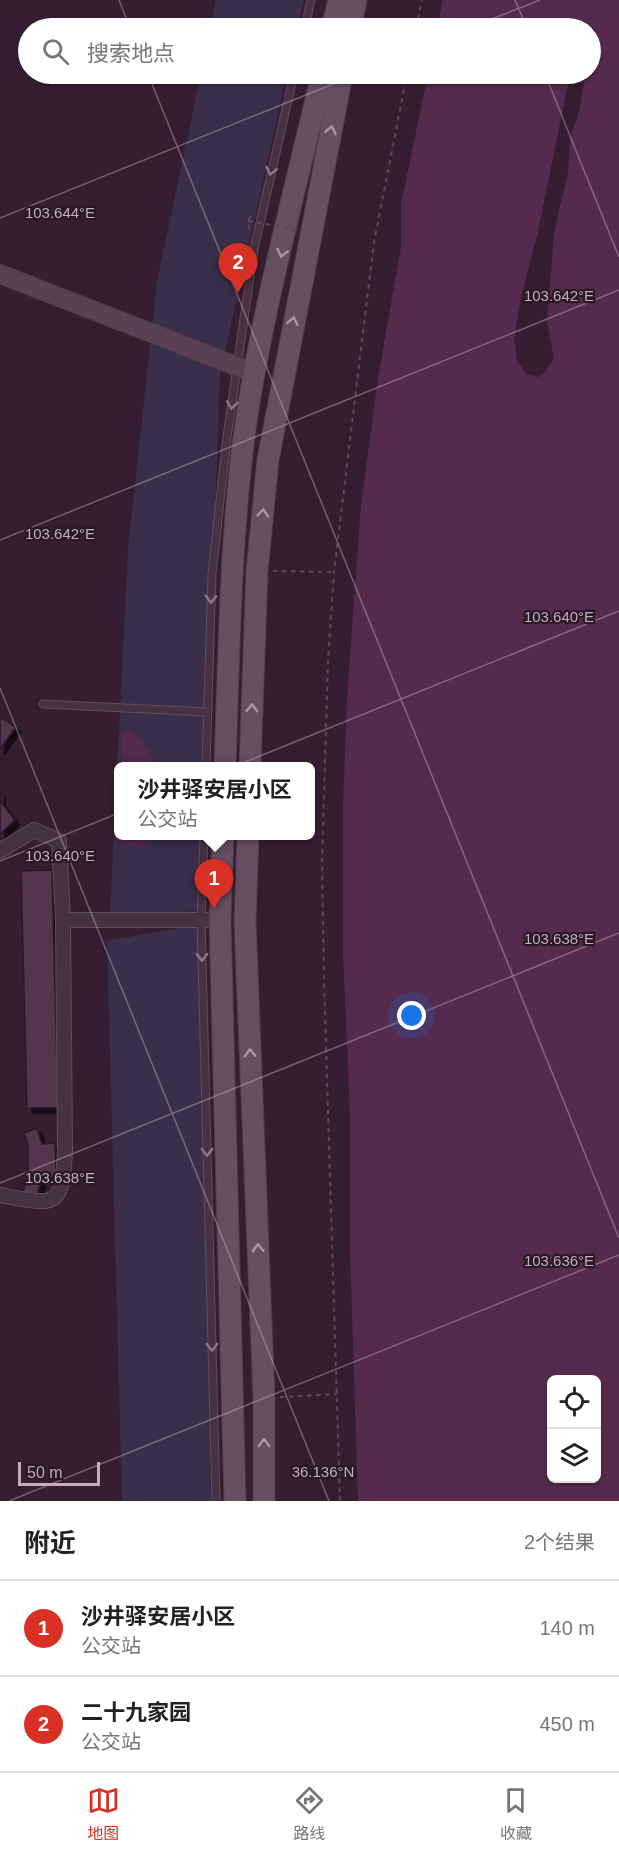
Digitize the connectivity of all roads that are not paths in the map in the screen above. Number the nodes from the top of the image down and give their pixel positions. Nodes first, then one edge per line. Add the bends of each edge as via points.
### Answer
1 (311, 0) edge
2 (339, 0) edge
3 (356, 0) edge
4 (307, 18) edge
5 (334, 18) edge
6 (352, 18) edge
7 (292, 84) edge
8 (319, 84) edge
9 (340, 84) edge
10 (0, 274) edge
11 (246, 370) junction
12 (43, 704) dead end
13 (208, 712) junction
14 (206, 762) edge
15 (225, 762) edge
16 (250, 762) edge
17 (204, 840) edge
18 (222, 840) edge
19 (248, 840) edge
20 (0, 851) edge
21 (63, 920) junction
22 (211, 921) junction
23 (0, 1195) edge
24 (216, 1501) edge
25 (235, 1501) edge
26 (264, 1501) edge

1 - 4 lane
2 - 5 main road
3 - 6 main road
7 -> 11 lane via 254,249
8 -> 11 main road
16 -> 9 main road via 257,571 268,460
10 - 11 street
11 -> 13 lane via 212,574
11 - 15 main road via 231,576
12 - 13 lane
13 - 14 lane
17 - 22 lane
18 - 22 main road
26 -> 19 main road via 264,1398 245,922
20 - 21 street via 34,830 59,841
21 - 22 street
21 - 23 street via 63,1187 57,1196 41,1202
22 -> 24 lane
22 - 25 main road

